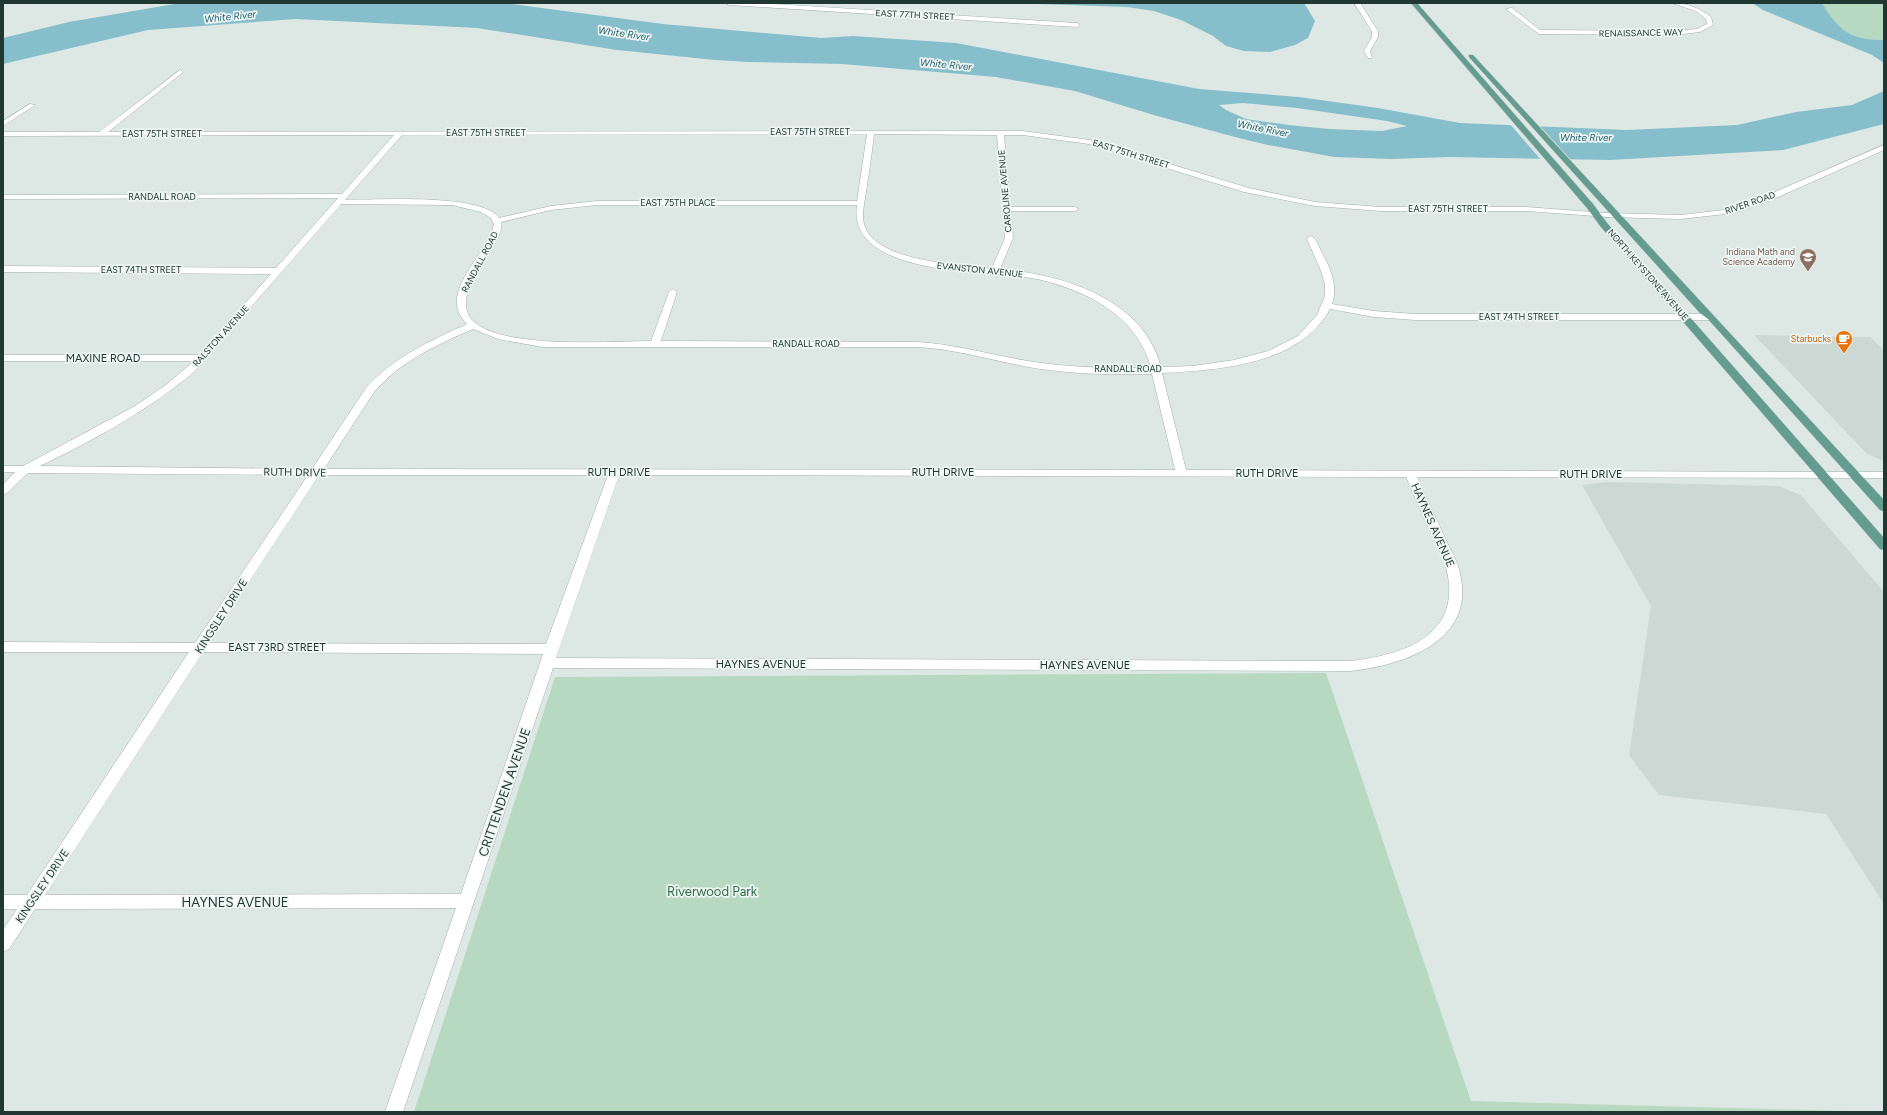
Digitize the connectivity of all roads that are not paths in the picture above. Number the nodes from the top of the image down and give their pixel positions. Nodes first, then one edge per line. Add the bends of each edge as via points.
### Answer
1 (729, 3) edge
2 (1357, 3) edge
3 (1414, 3) edge
4 (1423, 3) edge
5 (1506, 3) edge
6 (1667, 3) edge
7 (1675, 3) edge
8 (1437, 18) dead end
9 (1076, 25) dead end
10 (1557, 32) junction
11 (1466, 50) dead end
12 (1370, 57) dead end
13 (180, 72) dead end
14 (32, 105) dead end
15 (118, 120) junction
16 (3, 124) edge
17 (871, 132) junction
18 (1000, 132) junction
19 (400, 133) junction
20 (3, 134) edge
21 (100, 134) junction
22 (150, 134) junction
23 (1884, 147) edge
24 (3, 197) edge
25 (343, 199) junction
26 (861, 203) junction
27 (1007, 209) junction
28 (1074, 209) dead end
29 (1601, 214) junction
30 (1616, 215) junction
31 (497, 221) junction
32 (1311, 239) dead end
33 (3, 269) edge
34 (995, 270) junction
35 (279, 271) junction
36 (673, 292) dead end
37 (1328, 306) junction
38 (1684, 316) junction
39 (1711, 316) junction
40 (473, 324) junction
41 (655, 344) junction
42 (3, 358) edge
43 (203, 358) junction
44 (1156, 369) junction
45 (3, 469) edge
46 (25, 469) junction
47 (316, 472) junction
48 (615, 472) junction
49 (1181, 473) junction
50 (1410, 474) junction
51 (1822, 475) junction
52 (1855, 475) junction
53 (1884, 475) edge
54 (3, 491) edge
55 (1884, 507) edge
56 (1884, 546) edge
57 (3, 647) edge
58 (201, 647) junction
59 (550, 656) junction
60 (467, 901) junction
61 (3, 902) edge
62 (31, 902) junction
63 (3, 944) edge
64 (394, 1112) edge

1 - 9 street, EAST 77TH STREET
2 - 12 street via 1375,31 1375,37 1367,51
3 - 29 main road, NORTH KEYSTONE AVENUE via 1557,168
4 - 8 main road
5 - 10 street, RENAISSANCE WAY via 1520,19 1539,32
6 - 10 street, RENAISSANCE WAY via 1697,14 1703,23 1689,30
7 - 10 street, RENAISSANCE WAY via 1705,14 1710,20 1710,25 1694,32 1662,34
11 - 30 main road, NORTH KEYSTONE AVENUE
13 - 15 street
14 - 16 street
15 - 21 street
15 - 22 street via 120,129
17 - 18 street, EAST 75TH STREET
17 - 19 street, EAST 75TH STREET
17 - 26 street, EVANSTON AVENUE
18 - 27 street, CAROLINE AVENUE
18 - 29 street, EAST 75TH STREET via 1047,135 1090,142 1247,190 1315,204 1381,209 1515,209
19 - 22 street, EAST 75TH STREET
19 - 25 street, RALSTON AVENUE
20 - 21 street, EAST 75TH STREET
21 - 22 street, EAST 75TH STREET
23 - 30 street, RIVER ROAD via 1766,199 1734,210 1686,217
24 - 25 street, RANDALL ROAD
25 - 31 street, RANDALL ROAD via 461,204 484,210
25 - 35 street, RALSTON AVENUE
26 - 31 street, EAST 75TH PLACE via 597,203 551,208
26 - 34 street, EVANSTON AVENUE via 859,217 863,230 873,241 887,250 906,259 948,268
27 - 28 street
27 - 34 street, CAROLINE AVENUE via 1009,238
29 - 30 street, RIVER ROAD
29 - 38 main road, NORTH KEYSTONE AVENUE via 1604,224
30 - 39 main road, NORTH KEYSTONE AVENUE via 1703,311
31 - 40 street, RANDALL ROAD via 497,232 461,297 463,313
32 - 37 street, RANDALL ROAD via 1329,281
33 - 35 street, EAST 74TH STREET
34 - 44 street, EVANSTON AVENUE via 1062,284 1105,302 1123,314 1142,334 1152,352
35 - 43 street, RALSTON AVENUE
36 - 41 street
37 - 38 street, EAST 74TH STREET via 1374,314 1415,317
37 - 44 street, RANDALL ROAD via 1317,324 1304,336 1270,354 1214,366
38 - 39 street, EAST 74TH STREET
38 - 51 main road, NORTH KEYSTONE AVENUE
39 - 52 main road, NORTH KEYSTONE AVENUE
40 - 41 street, RANDALL ROAD via 486,333 520,342
40 - 47 street, KINGSLEY DRIVE via 418,351 386,372 370,390
41 - 44 street, RANDALL ROAD via 903,344 940,346 1078,369
42 - 43 street, MAXINE ROAD
43 - 46 street, RALSTON AVENUE via 170,387 139,408
44 - 49 street, EVANSTON AVENUE
45 - 46 street, RUTH DRIVE
46 - 47 street, RUTH DRIVE
46 - 54 street, RALSTON AVENUE
47 - 48 street, RUTH DRIVE
47 - 58 street, KINGSLEY DRIVE
48 - 49 street, RUTH DRIVE
48 - 59 street, CRITTENDEN AVENUE
49 - 50 street, RUTH DRIVE
50 - 51 street, RUTH DRIVE
50 - 59 street, HAYNES AVENUE via 1452,566 1457,596 1449,621 1439,633 1420,648 1381,662 1350,666
51 - 52 street, RUTH DRIVE
51 - 56 main road, NORTH KEYSTONE AVENUE
52 - 53 street, RUTH DRIVE
52 - 55 main road, NORTH KEYSTONE AVENUE
57 - 58 street, EAST 73RD STREET
58 - 59 street, EAST 73RD STREET
58 - 62 street, KINGSLEY DRIVE
59 - 60 street, CRITTENDEN AVENUE
60 - 62 street, HAYNES AVENUE
60 - 64 street, CRITTENDEN AVENUE
61 - 62 street, HAYNES AVENUE
62 - 63 street, KINGSLEY DRIVE

